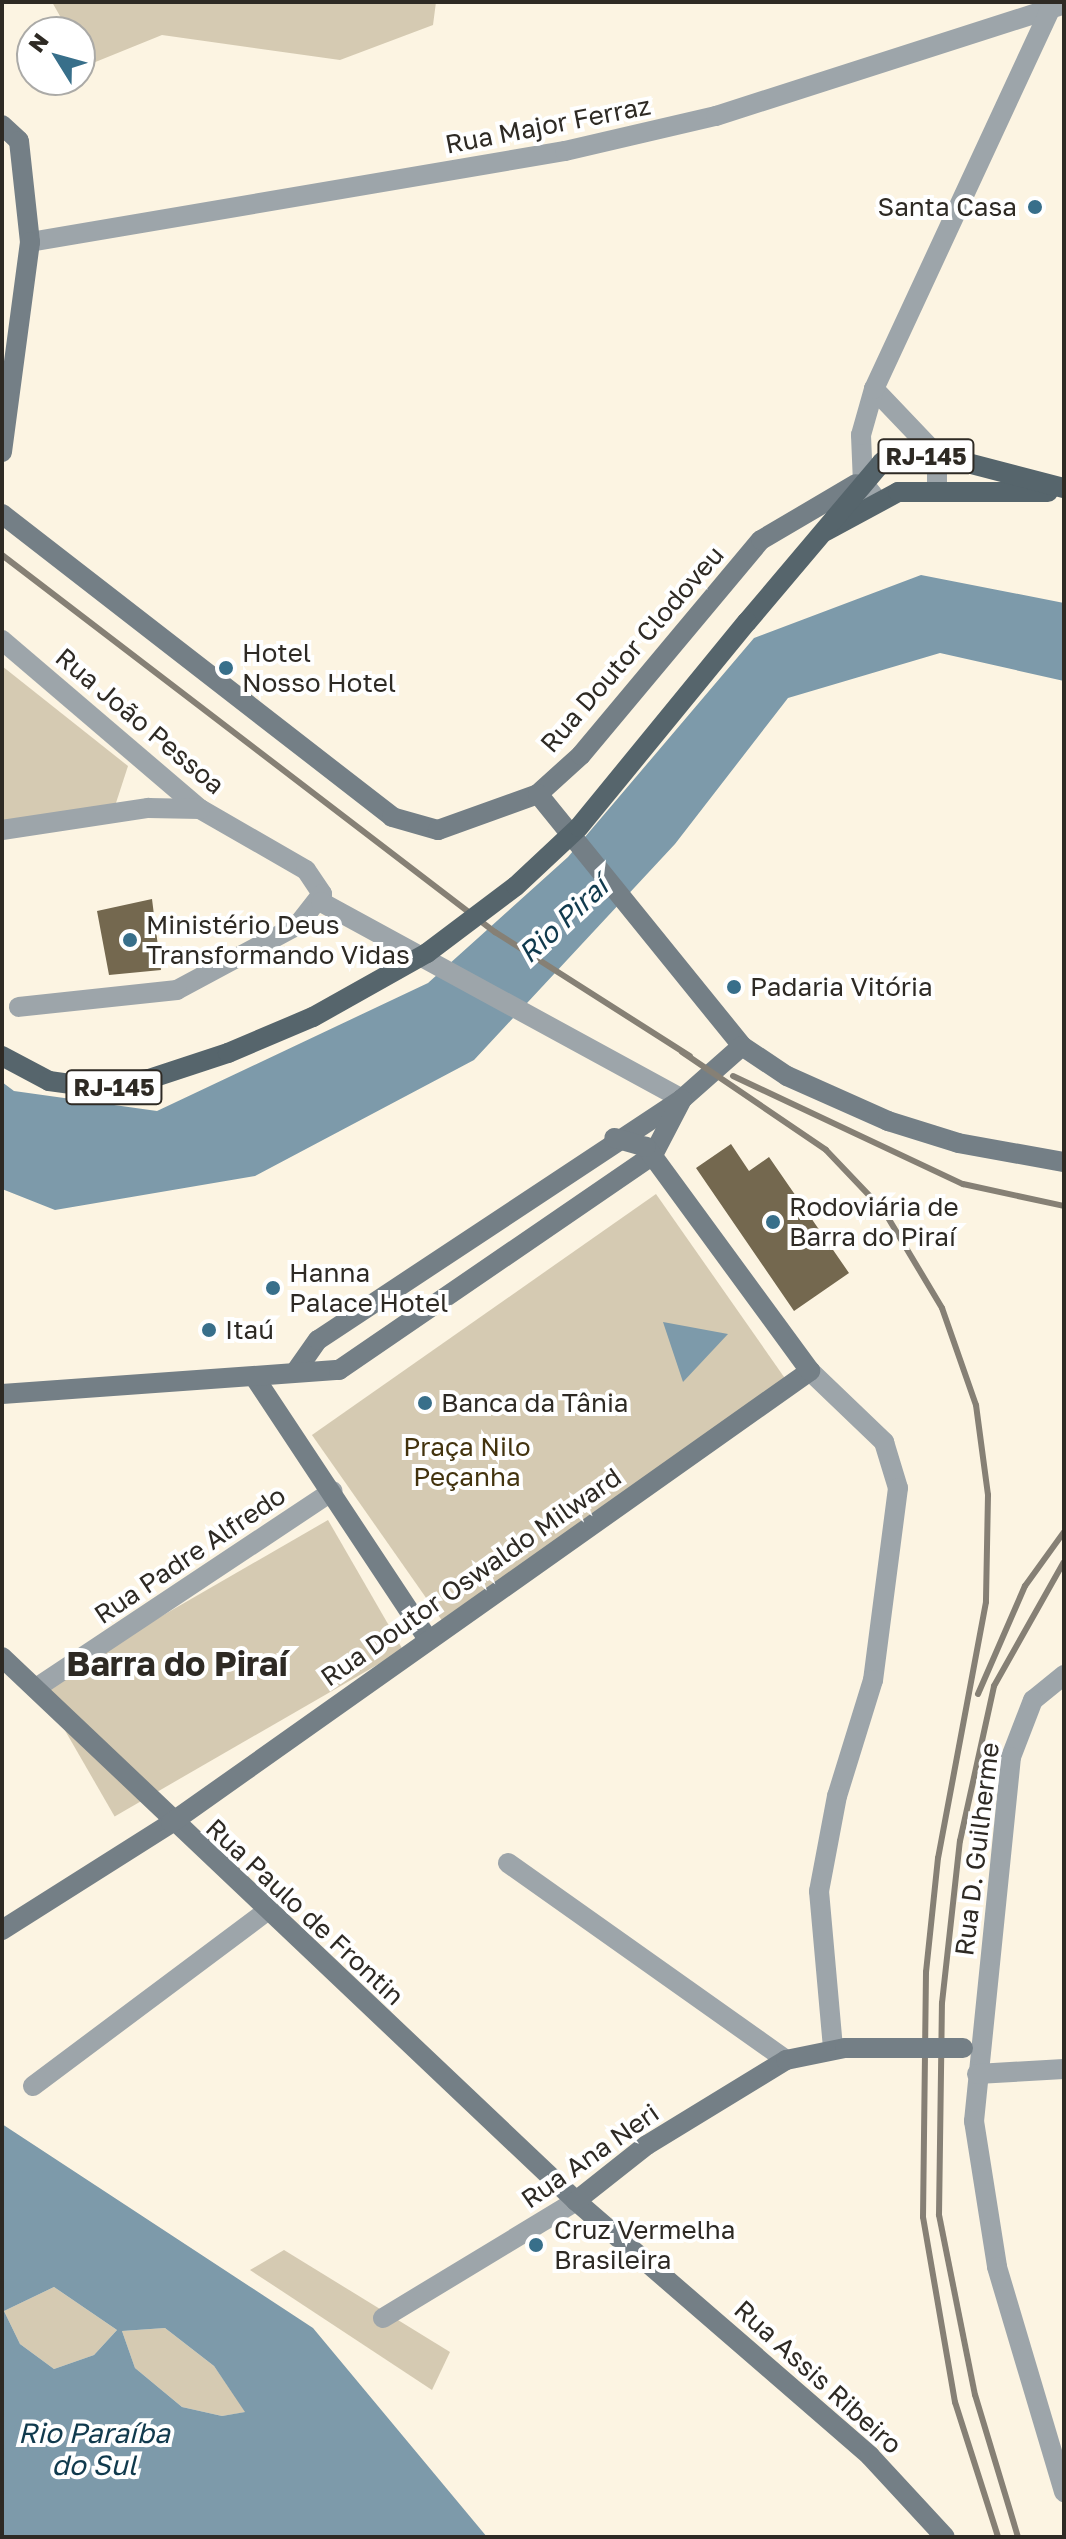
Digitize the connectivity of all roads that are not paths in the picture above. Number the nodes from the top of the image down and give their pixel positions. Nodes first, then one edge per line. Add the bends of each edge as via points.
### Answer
1 (1057, 3) edge
2 (2, 125) edge
3 (12, 190) edge
4 (30, 242) junction
5 (874, 389) junction
6 (2, 452) edge
7 (937, 455) junction
8 (859, 481) junction
9 (937, 490) junction
10 (1064, 490) edge
11 (877, 500) junction
12 (2, 514) edge
13 (813, 542) junction
14 (2, 640) edge
15 (152, 771) junction
16 (538, 794) junction
17 (148, 808) junction
18 (200, 809) junction
19 (2, 830) edge
20 (321, 902) junction
21 (19, 1007) dead end
22 (742, 1046) junction
23 (2, 1056) edge
24 (682, 1099) junction
25 (614, 1138) junction
26 (653, 1155) junction
27 (1064, 1162) edge
28 (296, 1371) junction
29 (810, 1371) junction
30 (257, 1381) junction
31 (2, 1394) edge
32 (333, 1491) junction
33 (427, 1638) junction
34 (2, 1657) edge
35 (1064, 1675) edge
36 (36, 1688) junction
37 (171, 1823) junction
38 (508, 1863) dead end
39 (267, 1911) junction
40 (2, 1930) edge
41 (971, 2047) junction
42 (839, 2049) junction
43 (786, 2060) junction
44 (1064, 2069) edge
45 (977, 2074) junction
46 (33, 2086) dead end
47 (576, 2201) junction
48 (383, 2318) dead end
49 (1064, 2492) edge
50 (945, 2537) edge

1 - 4 street, Rua Major Ferraz via 716,116 565,151
1 - 5 street
2 - 3 street via 19,141
3 - 4 street
4 - 6 street
5 - 7 street
5 - 8 street via 861,435
7 - 8 main road, RJ-145 via 882,462
7 - 9 street
7 - 10 main road, RJ-145
8 - 11 street
8 - 13 main road, RJ-145
8 - 16 street, Rua Doutor Clodoveu via 761,540 581,755
9 - 10 main road, RJ-145
9 - 11 main road, RJ-145
11 - 13 main road, RJ-145
12 - 16 street, Rua Doutor Clodoveu via 392,817 438,830
13 - 23 main road, RJ-145, bridge via 579,827 507,894 427,953 313,1017 149,1079 70,1085
14 - 15 street, Rua João Pessoa
15 - 17 street
15 - 18 street, Rua João Pessoa
16 - 22 street via 653,943
17 - 18 street
17 - 19 street
18 - 20 street, Rua João Pessoa via 306,870 320,886
20 - 21 street via 231,966 177,990
20 - 24 street
22 - 24 street
22 - 27 street via 787,1076 888,1121 958,1143
24 - 25 street
24 - 26 street
25 - 26 street via 633,1139
25 - 28 street via 318,1340
26 - 28 street via 339,1370
26 - 29 street
28 - 30 street
29 - 33 street, Rua Doutor Oswaldo Milward
29 - 42 street via 884,1442 898,1488 873,1680 837,1796 819,1891
30 - 31 street
30 - 32 street
32 - 33 street
32 - 36 street, Rua Padre Alfredo
33 - 37 street, Rua Doutor Oswaldo Milward
34 - 36 street, Rua Paulo de Frontin
35 - 41 street, Rua D. Guilherme via 1033,1700 1011,1757
36 - 37 street, Rua Paulo de Frontin
37 - 39 street, Rua Paulo de Frontin
37 - 40 street, Rua Doutor Oswaldo Milward
38 - 43 street
39 - 46 street
39 - 47 street, Rua Paulo de Frontin
41 - 42 street, Rua Ana Neri, bridge
41 - 45 street, Rua D. Guilherme
42 - 43 street, Rua Ana Neri
43 - 47 street, Rua Ana Neri via 647,2145
44 - 45 street
45 - 49 street, Rua D. Guilherme via 974,2121 994,2253
47 - 48 street, Rua Ana Neri
47 - 50 street, Rua Assis Ribeiro via 870,2456

